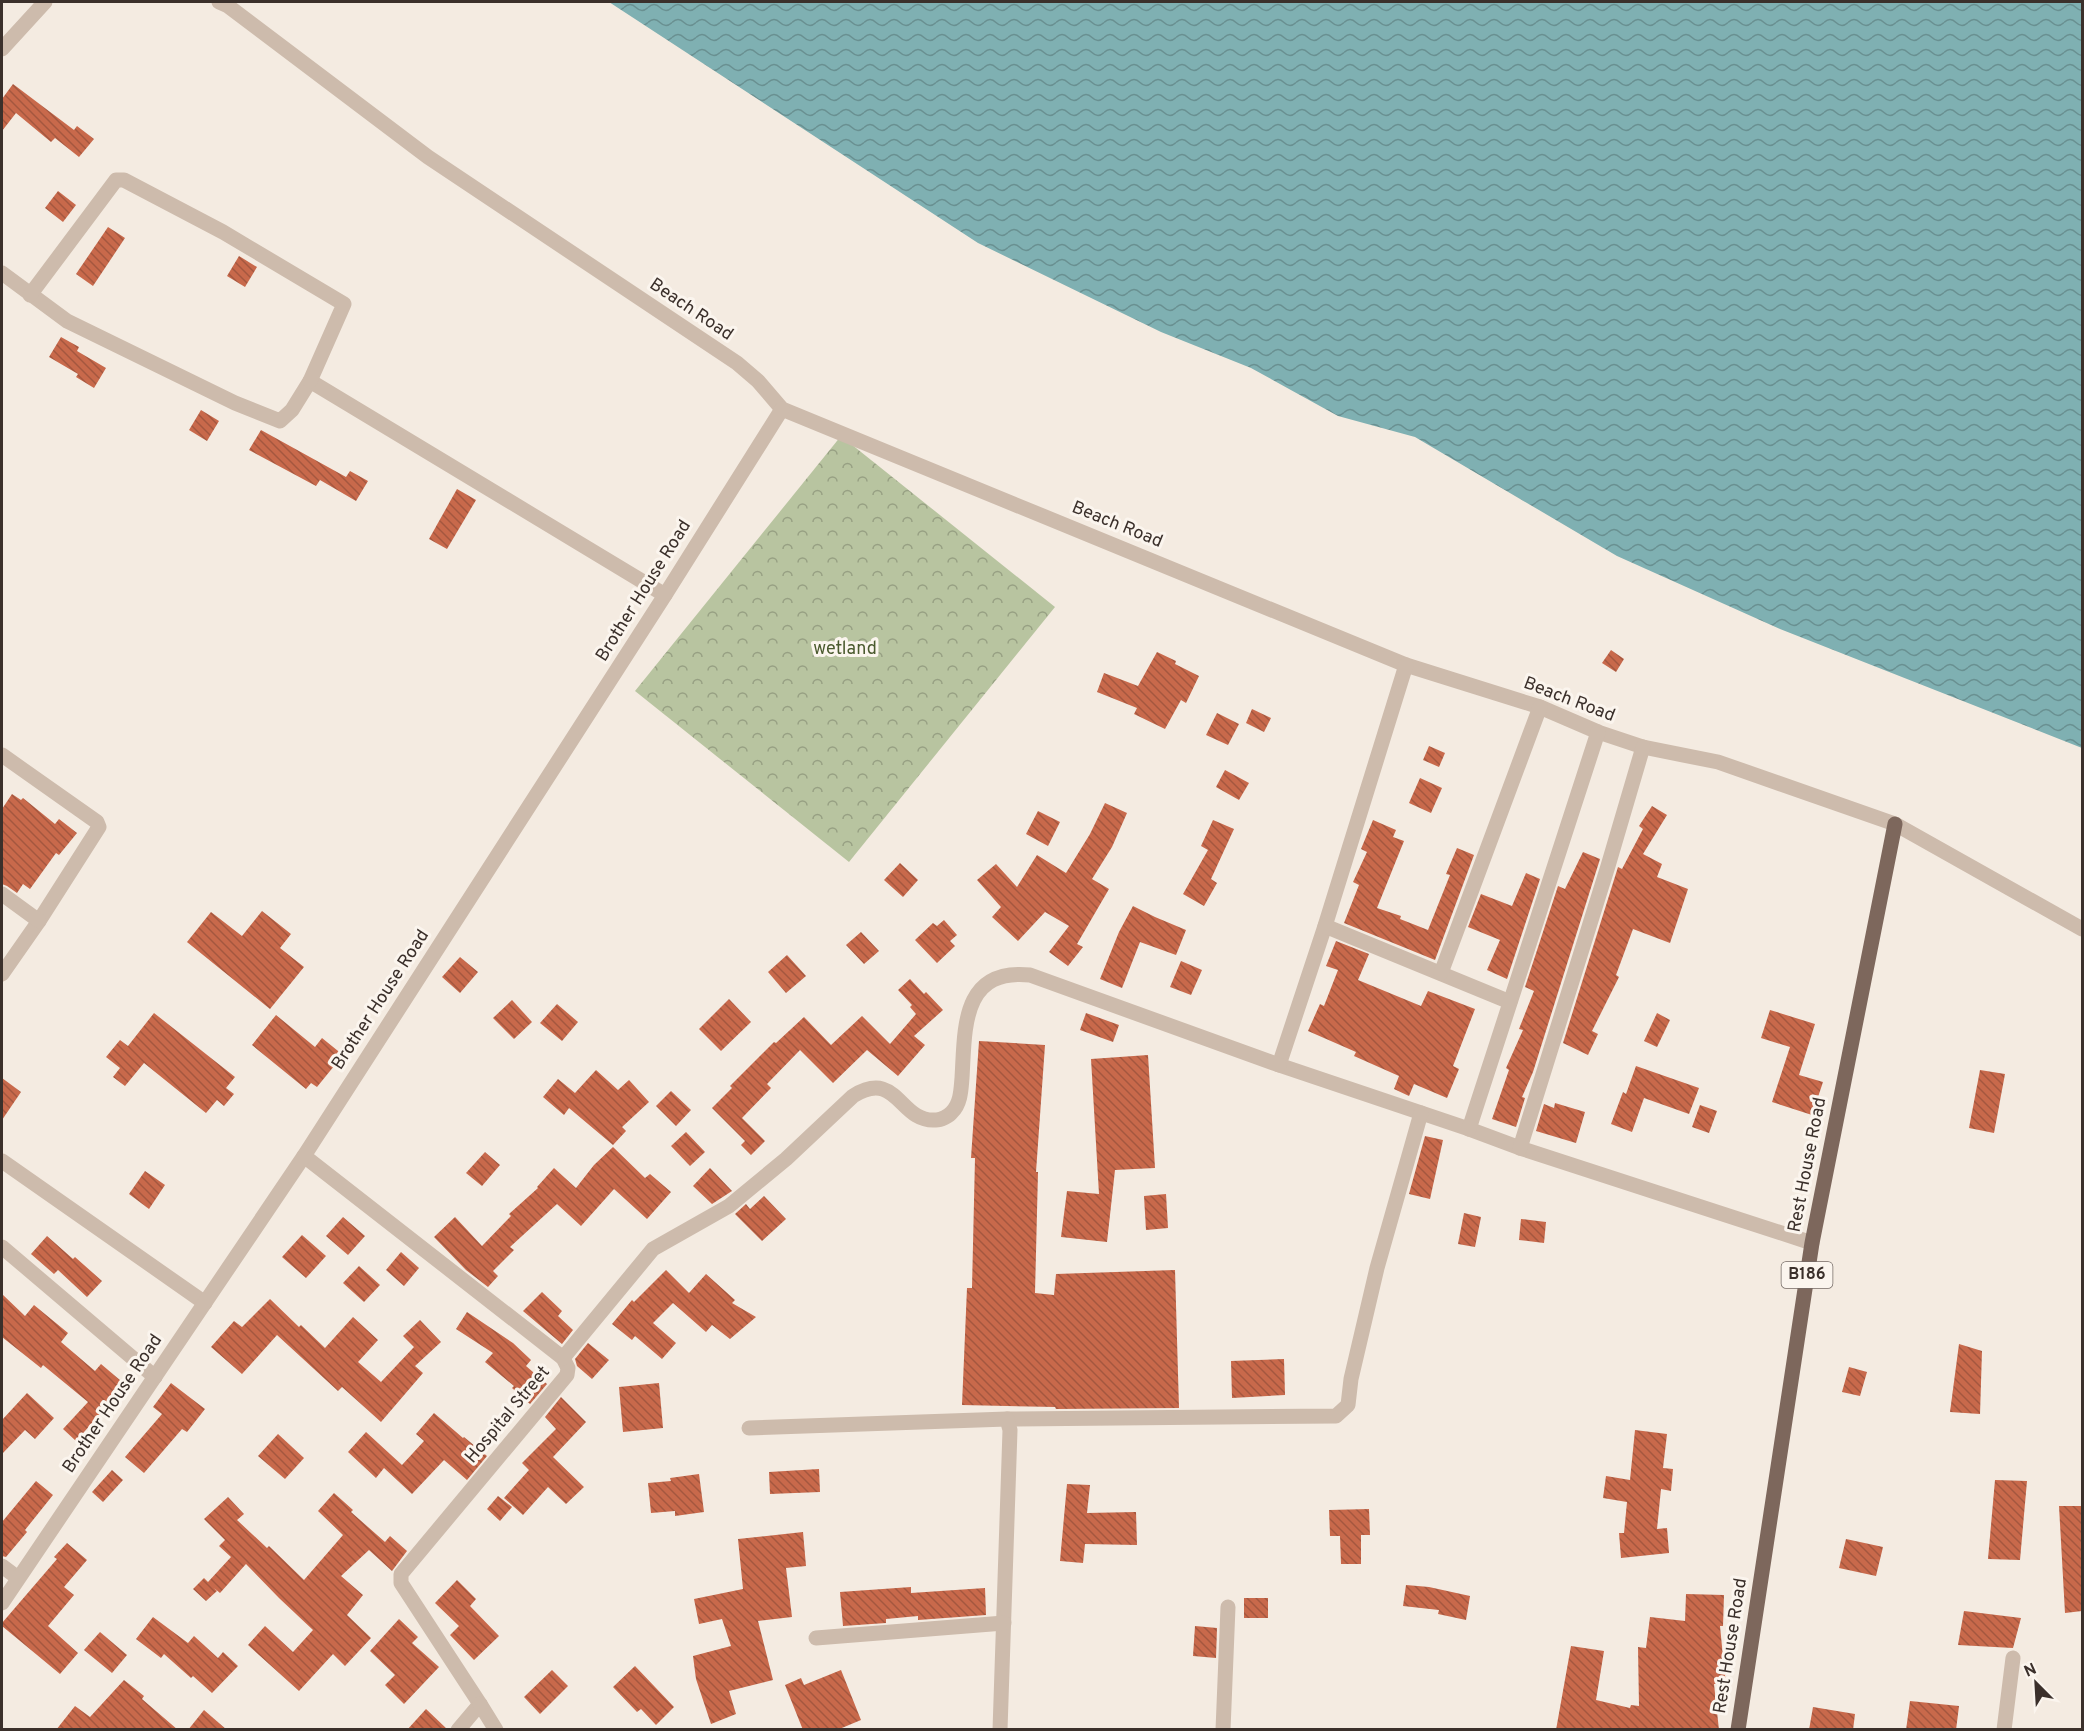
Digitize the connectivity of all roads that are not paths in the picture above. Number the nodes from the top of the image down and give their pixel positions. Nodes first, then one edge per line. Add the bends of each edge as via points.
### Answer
1 (45, 2) edge
2 (219, 2) edge
3 (2, 49) edge
4 (2, 273) edge
5 (30, 296) junction
6 (309, 381) junction
7 (782, 409) junction
8 (665, 595) junction
9 (1406, 665) junction
10 (1540, 707) junction
11 (1598, 732) junction
12 (1643, 747) junction
13 (2, 755) edge
14 (1895, 824) junction
15 (2, 894) edge
16 (39, 921) junction
17 (1325, 926) junction
18 (2082, 929) edge
19 (1441, 973) junction
20 (2, 974) edge
21 (1510, 1002) junction
22 (1279, 1065) junction
23 (1421, 1113) junction
24 (1469, 1129) junction
25 (1520, 1148) junction
26 (304, 1156) junction
27 (2, 1161) edge
28 (1812, 1243) junction
29 (2, 1247) edge
30 (205, 1303) junction
31 (563, 1358) junction
32 (155, 1377) junction
33 (1006, 1419) junction
34 (749, 1428) dead end
35 (2, 1566) edge
36 (18, 1578) junction
37 (2, 1603) edge
38 (1228, 1606) dead end
39 (1004, 1623) junction
40 (816, 1638) dead end
41 (2013, 1658) dead end
42 (480, 1704) junction
43 (997, 1729) edge
44 (458, 1730) edge
45 (496, 1730) edge
46 (1223, 1730) edge
47 (1738, 1730) edge
48 (2004, 1730) edge

1 - 3 street
2 - 7 street, Beach Road via 428,157 737,363
4 - 5 street
5 - 6 street via 87,332 280,421 292,410
5 - 6 street via 116,180 124,180 223,232 344,304
6 - 8 street
7 - 8 street, Brother House Road
7 - 9 street, Beach Road
8 - 26 street, Brother House Road
9 - 10 street, Beach Road
9 - 17 street
10 - 11 street, Beach Road
10 - 19 street
11 - 12 street, Beach Road
11 - 21 street
12 - 14 street, Beach Road via 1718,762
12 - 25 street
13 - 16 street via 99,827
14 - 18 street, Beach Road
14 - 28 main road, Rest House Road / B186
15 - 16 street
16 - 20 street
17 - 19 street
17 - 22 street
19 - 21 street
21 - 24 street
22 - 23 street
22 - 31 street via 1030,975 1014,973 995,979 980,990 970,1006 961,1091 952,1113 939,1120 925,1120 885,1089 863,1090 729,1206 653,1249
23 - 24 street
23 - 33 street via 1377,1268 1348,1405 1336,1416
24 - 25 street
25 - 28 street
26 - 30 street, Brother House Road
26 - 31 street, Hospital Street
27 - 30 street
28 - 47 main road, Rest House Road / B186
29 - 32 street
30 - 32 street, Brother House Road
31 - 42 street, Hospital Street via 567,1375 401,1574 401,1583
32 - 36 street, Brother House Road
33 - 34 street
33 - 39 street via 1010,1430
35 - 36 street
36 - 37 street, Brother House Road
38 - 46 street
39 - 40 street
39 - 43 street
41 - 48 street
42 - 44 street
42 - 45 street

